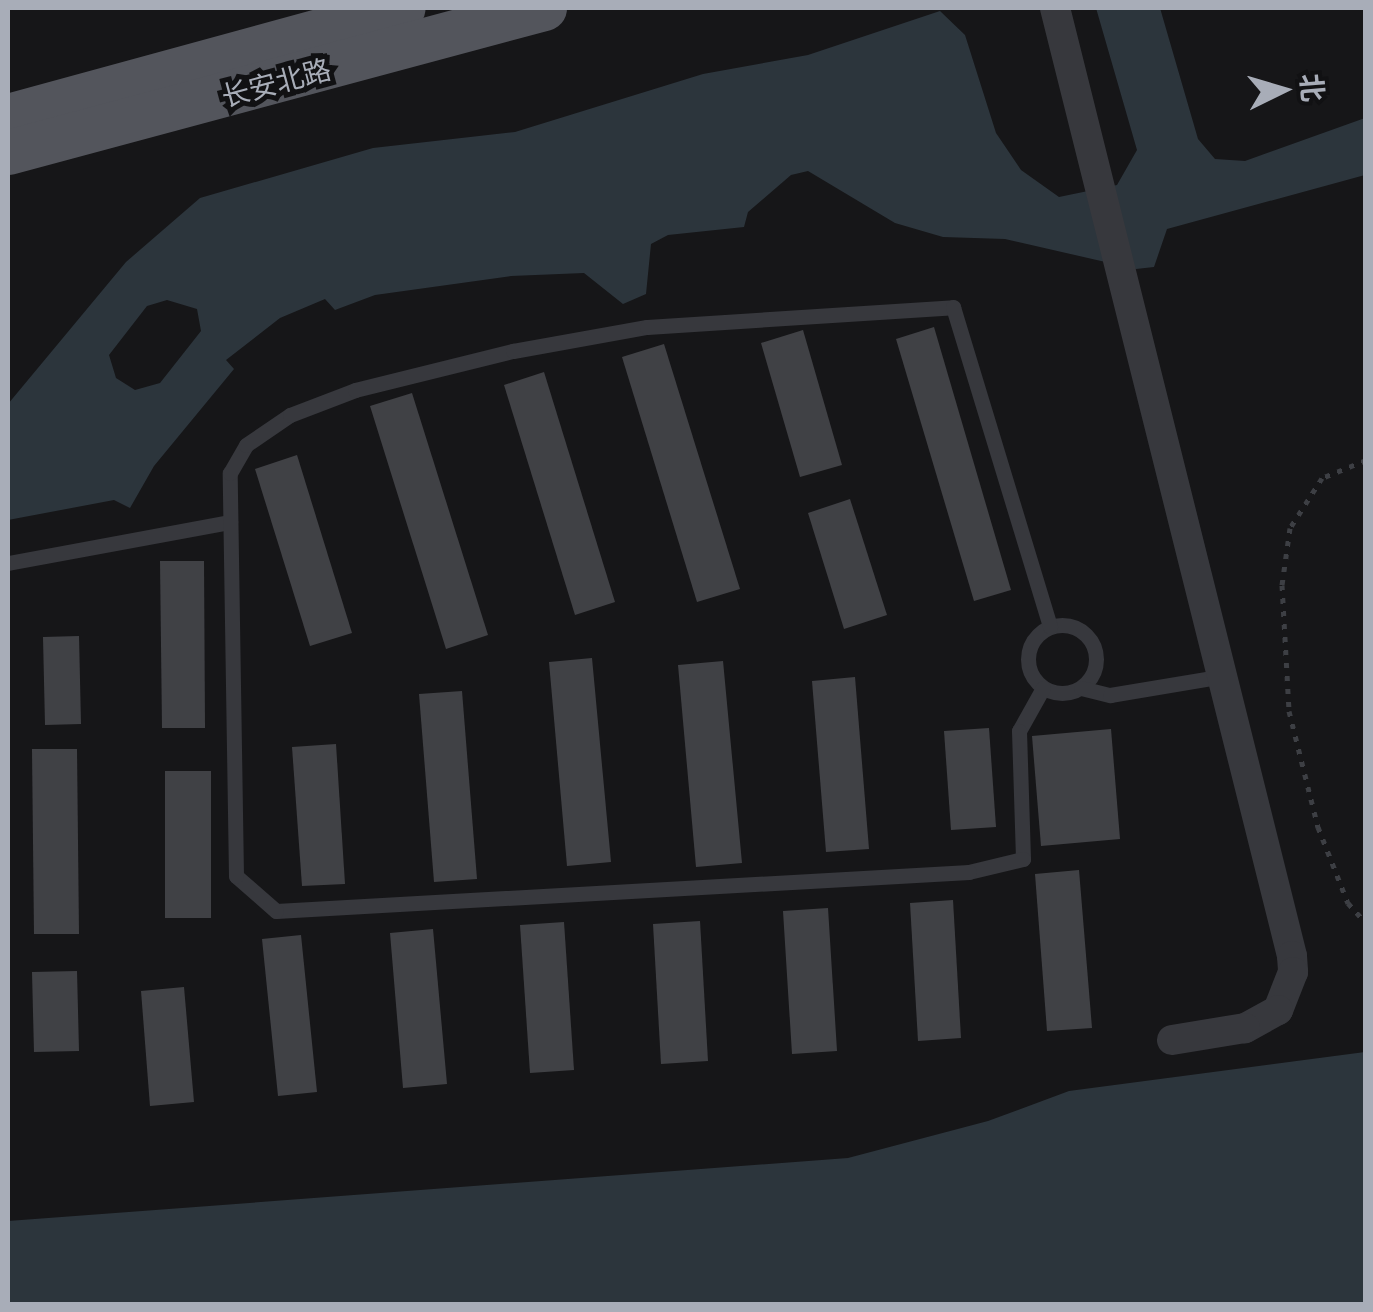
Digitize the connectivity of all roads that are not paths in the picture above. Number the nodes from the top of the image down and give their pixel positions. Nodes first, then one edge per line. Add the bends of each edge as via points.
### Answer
1 (402, 8) edge
2 (544, 8) edge
3 (1055, 8) edge
4 (8, 116) edge
5 (8, 152) edge
6 (230, 522) junction
7 (8, 563) edge
8 (1050, 627) junction
9 (1224, 676) junction
10 (1043, 688) junction
11 (1081, 688) junction
12 (1172, 1040) dead end

1 - 4 main road, 长安北路
2 - 5 main road, 长安北路
3 - 9 street
6 - 7 lane
6 - 8 lane via 230,473 246,444 290,415 355,390 646,326 953,307
6 - 10 lane via 236,876 276,911 969,872 1023,858 1018,731
8 - 10 lane via 1028,655
8 - 11 lane via 1078,628 1089,638 1096,665
9 - 11 lane via 1110,695
9 - 12 street via 1293,972 1278,1010 1245,1028
10 - 11 lane

